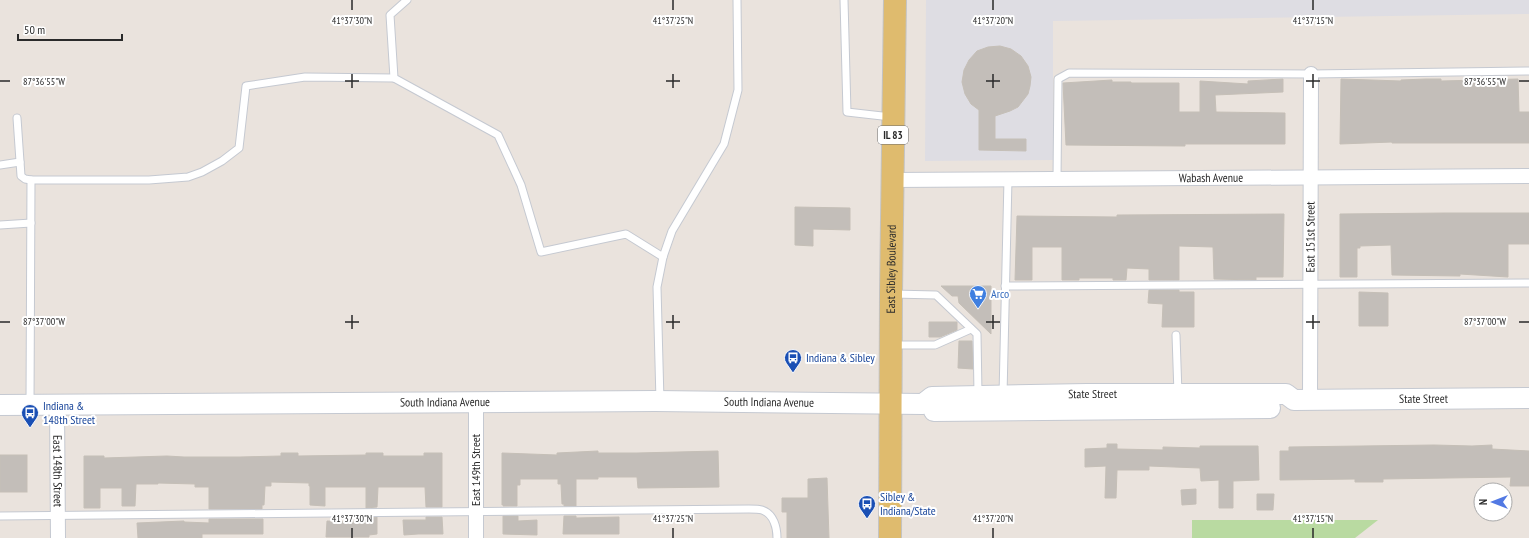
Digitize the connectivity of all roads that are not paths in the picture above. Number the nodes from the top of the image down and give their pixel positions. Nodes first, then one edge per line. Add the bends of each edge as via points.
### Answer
1 (407, 0) edge
2 (737, 0) edge
3 (844, 0) edge
4 (895, 0) edge
5 (1529, 71) edge
6 (1311, 74) junction
7 (394, 78) junction
8 (893, 117) junction
9 (17, 118) dead end
10 (20, 162) junction
11 (0, 165) edge
12 (1529, 176) edge
13 (1311, 177) junction
14 (1008, 179) junction
15 (1057, 179) junction
16 (31, 180) junction
17 (892, 180) junction
18 (31, 223) junction
19 (0, 224) edge
20 (663, 257) junction
21 (1529, 283) edge
22 (1311, 285) junction
23 (1006, 286) junction
24 (891, 294) junction
25 (971, 329) junction
26 (1176, 335) dead end
27 (891, 345) junction
28 (1178, 394) junction
29 (978, 396) junction
30 (1003, 396) junction
31 (1529, 398) edge
32 (1302, 400) junction
33 (660, 401) junction
34 (476, 402) junction
35 (890, 403) junction
36 (0, 405) edge
37 (30, 405) junction
38 (57, 405) junction
39 (926, 408) junction
40 (476, 512) junction
41 (58, 515) junction
42 (0, 516) edge
43 (58, 538) edge
44 (476, 538) edge
45 (777, 538) edge
46 (890, 538) edge

1 - 7 lane via 390,15
2 - 20 lane via 738,90 724,144 672,231
3 - 8 lane via 847,112
4 - 8 main road, East Sibley Boulevard / IL 83
5 - 6 lane
6 - 13 street, East 151st Street
6 - 15 lane via 1069,73 1058,80
7 - 16 lane via 305,77 246,86 239,148 222,161 188,177 149,180
7 - 20 lane via 498,135 521,185 541,252 626,234
8 - 17 main road, East Sibley Boulevard / IL 83
9 - 10 lane
10 - 11 lane
10 - 16 lane via 21,176
12 - 13 street, Wabash Avenue
13 - 15 street, Wabash Avenue
13 - 22 street, East 151st Street
14 - 15 street, Wabash Avenue
14 - 17 street, Wabash Avenue
14 - 23 lane
16 - 18 lane
17 - 24 main road, East Sibley Boulevard / IL 83
18 - 19 lane
18 - 37 lane
20 - 33 lane via 657,287
21 - 22 lane
22 - 23 lane
22 - 32 street, East 151st Street
23 - 30 lane
24 - 25 lane via 936,295
24 - 27 main road, East Sibley Boulevard / IL 83
25 - 27 lane via 935,346
25 - 29 lane via 977,334
26 - 28 lane
27 - 35 main road, East Sibley Boulevard / IL 83
28 - 30 main road, State Street
28 - 32 main road, State Street via 1286,394
29 - 30 main road, State Street
29 - 39 main road, State Street via 932,397
31 - 32 main road, State Street
32 - 39 main road, State Street via 1283,408
33 - 34 main road, South Indiana Avenue
33 - 35 main road, South Indiana Avenue
34 - 38 main road, South Indiana Avenue
34 - 40 street, East 149th Street
35 - 39 main road, State Street
35 - 46 main road, East Sibley Boulevard / IL 83
36 - 37 main road, South Indiana Avenue
37 - 38 main road, South Indiana Avenue
38 - 41 street, East 148th Street
40 - 41 lane
40 - 44 street, East 149th Street
40 - 45 lane via 749,508 763,510 771,516 777,528
41 - 42 lane
41 - 43 street, East 148th Street

